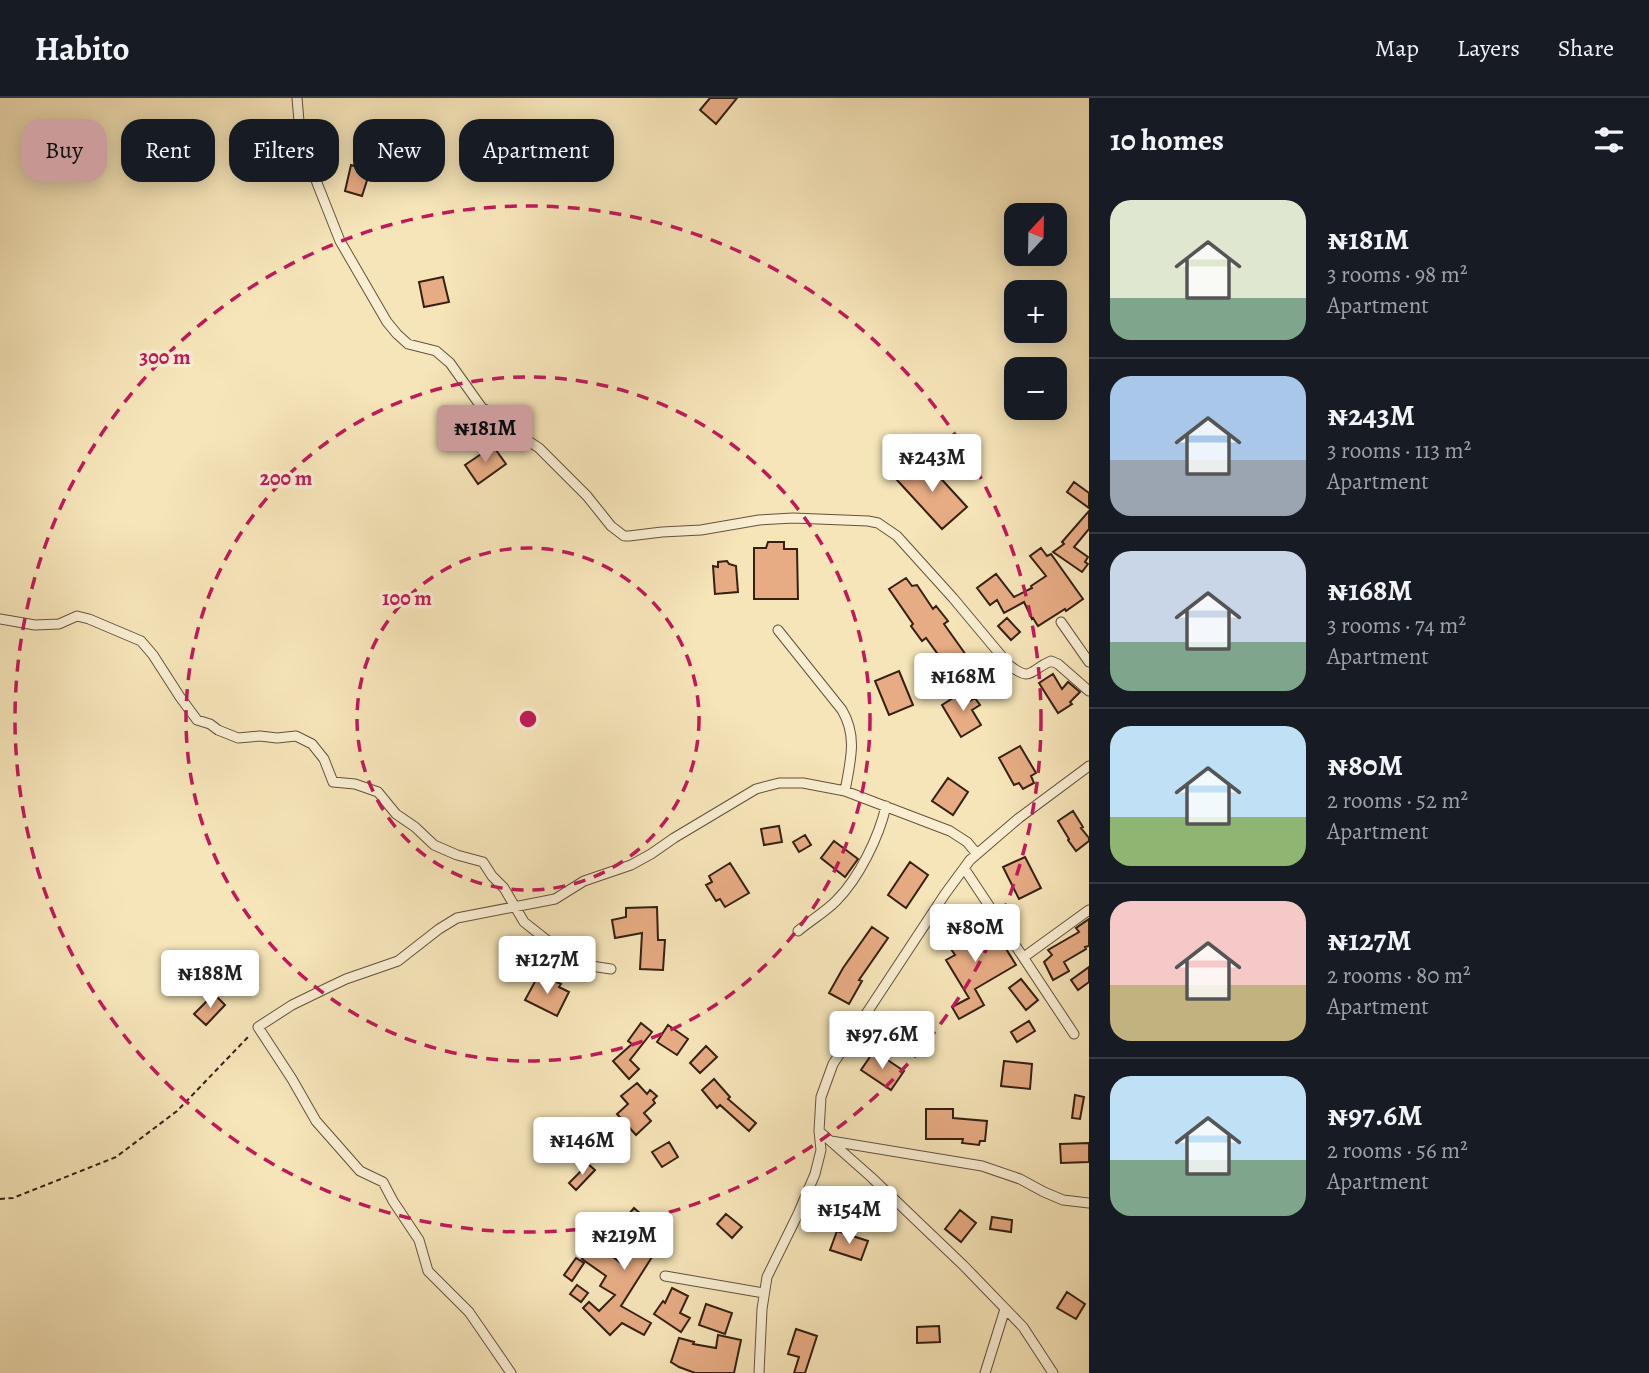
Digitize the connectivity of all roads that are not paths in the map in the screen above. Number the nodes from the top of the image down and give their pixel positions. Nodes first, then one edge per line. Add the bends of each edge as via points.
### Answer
1 (297, 98) edge
2 (0, 619) edge
3 (1061, 622) dead end
4 (778, 630) dead end
5 (1089, 662) edge
6 (1089, 691) edge
7 (1088, 770) edge
8 (845, 791) junction
9 (886, 806) junction
10 (977, 854) junction
11 (964, 868) junction
12 (515, 906) junction
13 (1089, 910) edge
14 (798, 931) dead end
15 (1024, 957) junction
16 (611, 969) dead end
17 (1074, 1034) dead end
18 (819, 1131) junction
19 (829, 1140) junction
20 (1089, 1203) edge
21 (665, 1276) dead end
22 (764, 1293) junction
23 (1005, 1309) junction
24 (511, 1373) edge
25 (759, 1373) edge
26 (985, 1373) edge
27 (1053, 1373) edge

1 - 6 street via 305,145 340,241 387,322 408,344 436,351 450,363 482,408 539,448 624,536 793,518 878,523 905,545 1017,672 1028,675 1051,661
2 - 12 street via 35,625 59,624 77,616 141,641 197,720 238,738 296,736 312,744 333,782 378,792 396,814 434,845 483,862
3 - 5 street
4 - 8 street via 850,723
7 - 10 street
8 - 9 street
8 - 12 street via 803,783 756,789 631,865 584,881 555,899
9 - 10 street via 950,831
9 - 14 street via 855,878
10 - 11 street
11 - 15 street
11 - 18 street via 833,1064 821,1097
12 - 16 street via 524,922 548,940 591,966
12 - 24 street via 457,918 398,961 346,979 258,1027 316,1121 360,1171 383,1182 419,1240 428,1271 469,1312
13 - 15 street
15 - 17 street
18 - 19 street
18 - 22 street via 821,1150 815,1174 767,1277
19 - 20 street via 982,1166 1063,1200
19 - 23 street
21 - 22 street
22 - 25 street
23 - 26 street
23 - 27 street via 1023,1327

